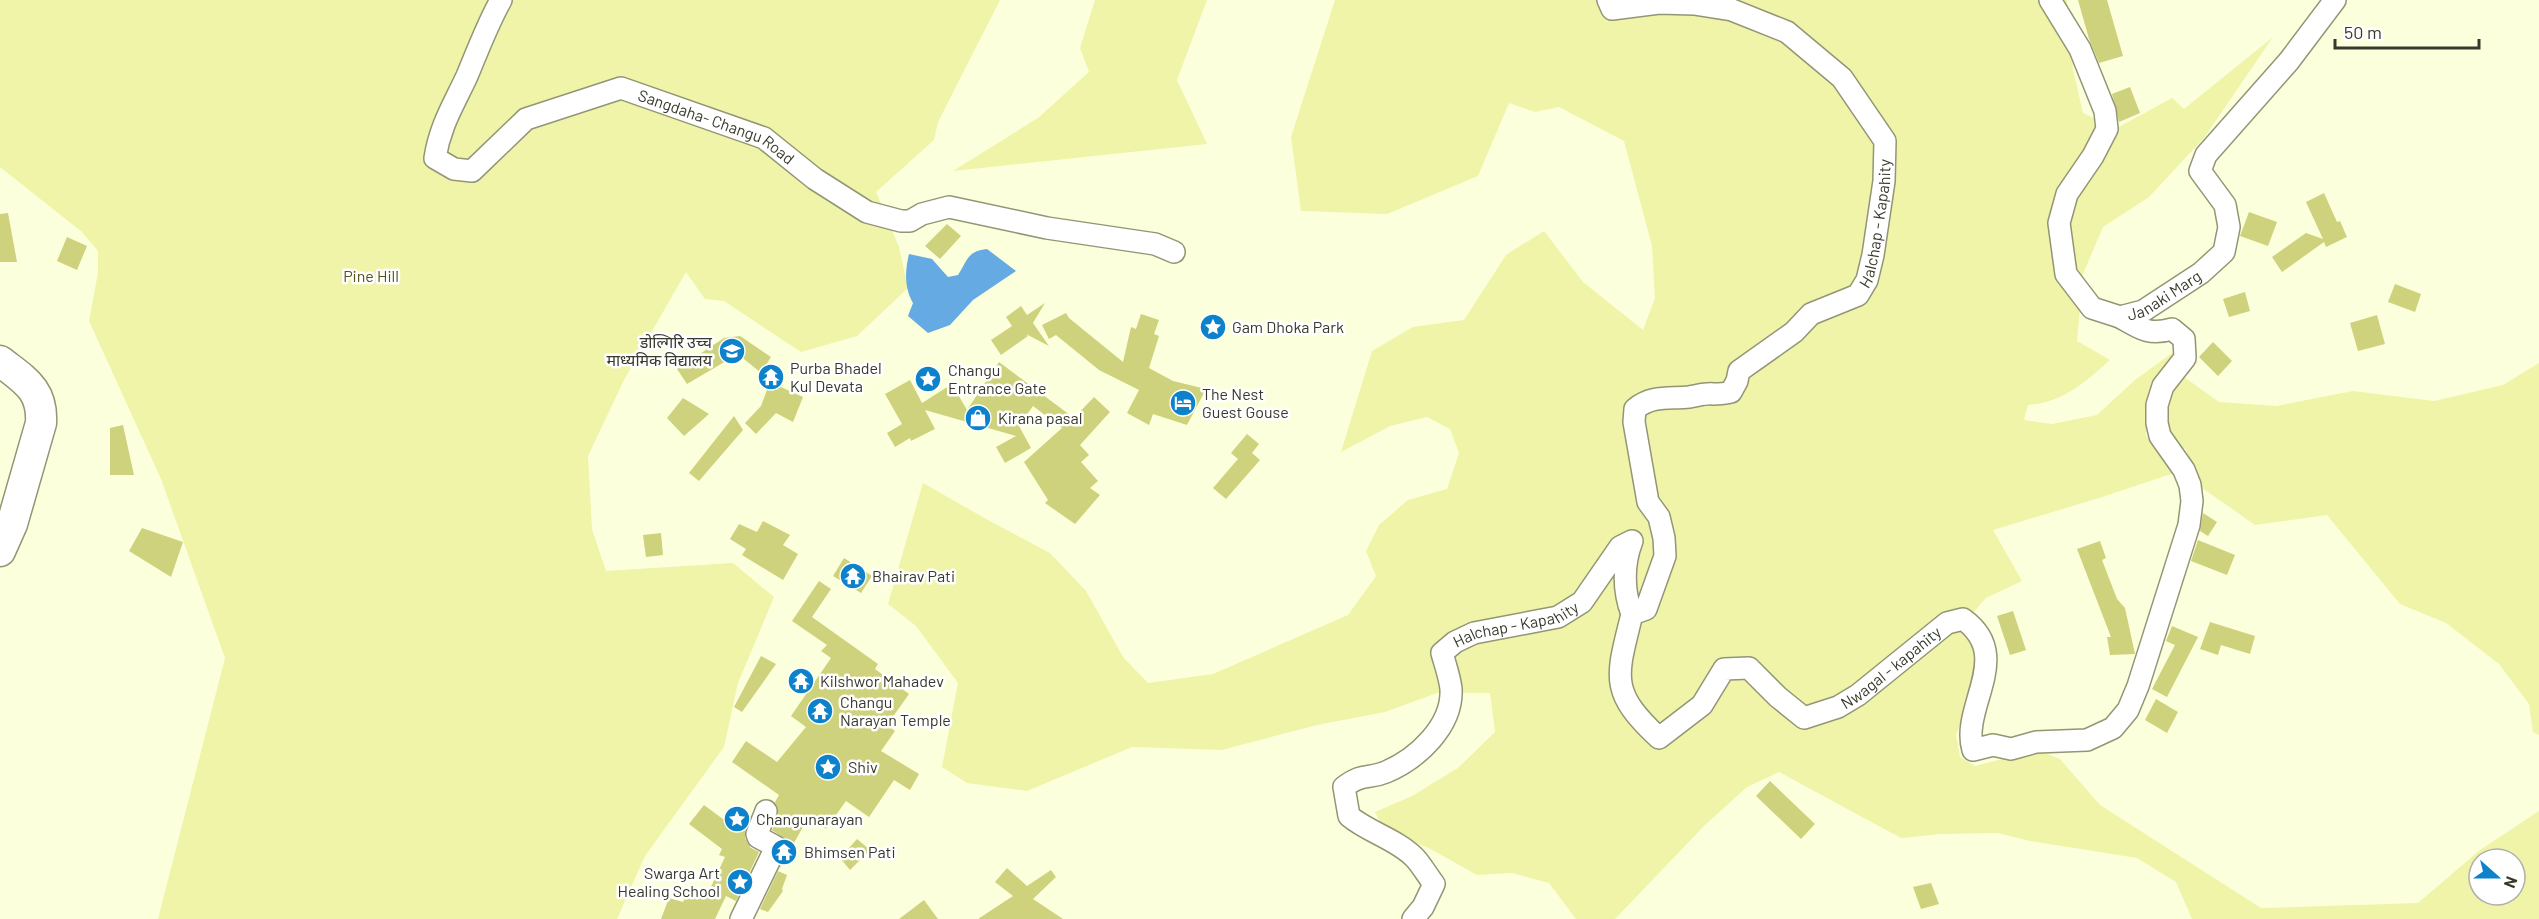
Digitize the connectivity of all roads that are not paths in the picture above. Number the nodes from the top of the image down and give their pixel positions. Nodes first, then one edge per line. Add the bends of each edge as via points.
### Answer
1 (501, 0) edge
2 (1608, 0) edge
3 (2050, 0) edge
4 (2336, 0) edge
5 (1174, 252) dead end
6 (2120, 317) junction
7 (0, 361) edge
8 (0, 551) edge
9 (1632, 614) junction
10 (766, 811) dead end
11 (741, 919) edge
12 (1413, 919) edge

1 - 5 street, Sangdaha- Changu Road via 439,133 435,158 454,169 471,171 526,119 621,88 764,138 867,212 910,221 949,207 1047,228 1155,244
2 - 9 street, Halchap - Kapahity via 1612,9 1659,3 1732,10 1787,32 1842,78 1885,141 1884,182 1873,255 1867,280 1858,295 1811,314 1794,332 1738,371 1731,392 1663,397 1645,401 1635,409 1648,502 1659,517 1665,556 1646,609
3 - 6 street, Janaki Marg via 2080,49 2105,111 2107,129 2067,194 2059,223 2066,274 2092,308
4 - 6 street, Janaki Marg via 2289,61 2206,155 2200,171 2225,205 2229,227 2224,252 2160,302
6 - 9 street, Nwagal - kapahity via 2141,330 2158,334 2172,329 2184,339 2185,358 2163,386 2157,423 2165,446 2184,470 2192,501 2189,525 2138,686 2128,710 2113,728 2087,740 2036,742 2011,749 1993,745 1973,750 1969,738 1979,699 1985,645 1976,628 1963,619 1947,622 1858,695 1838,707 1804,718 1749,668 1724,669 1701,705 1659,738 1637,718 1625,698 1618,671
7 - 8 street via 32,387 42,411 12,524
9 - 12 street, Halchap - Kapahity via 1626,599 1626,556 1632,541 1620,547 1582,602 1558,617 1474,633 1442,653 1451,690 1442,727 1416,754 1385,773 1357,777 1344,787 1349,816 1414,857 1434,884
10 - 11 street via 757,834 776,847

